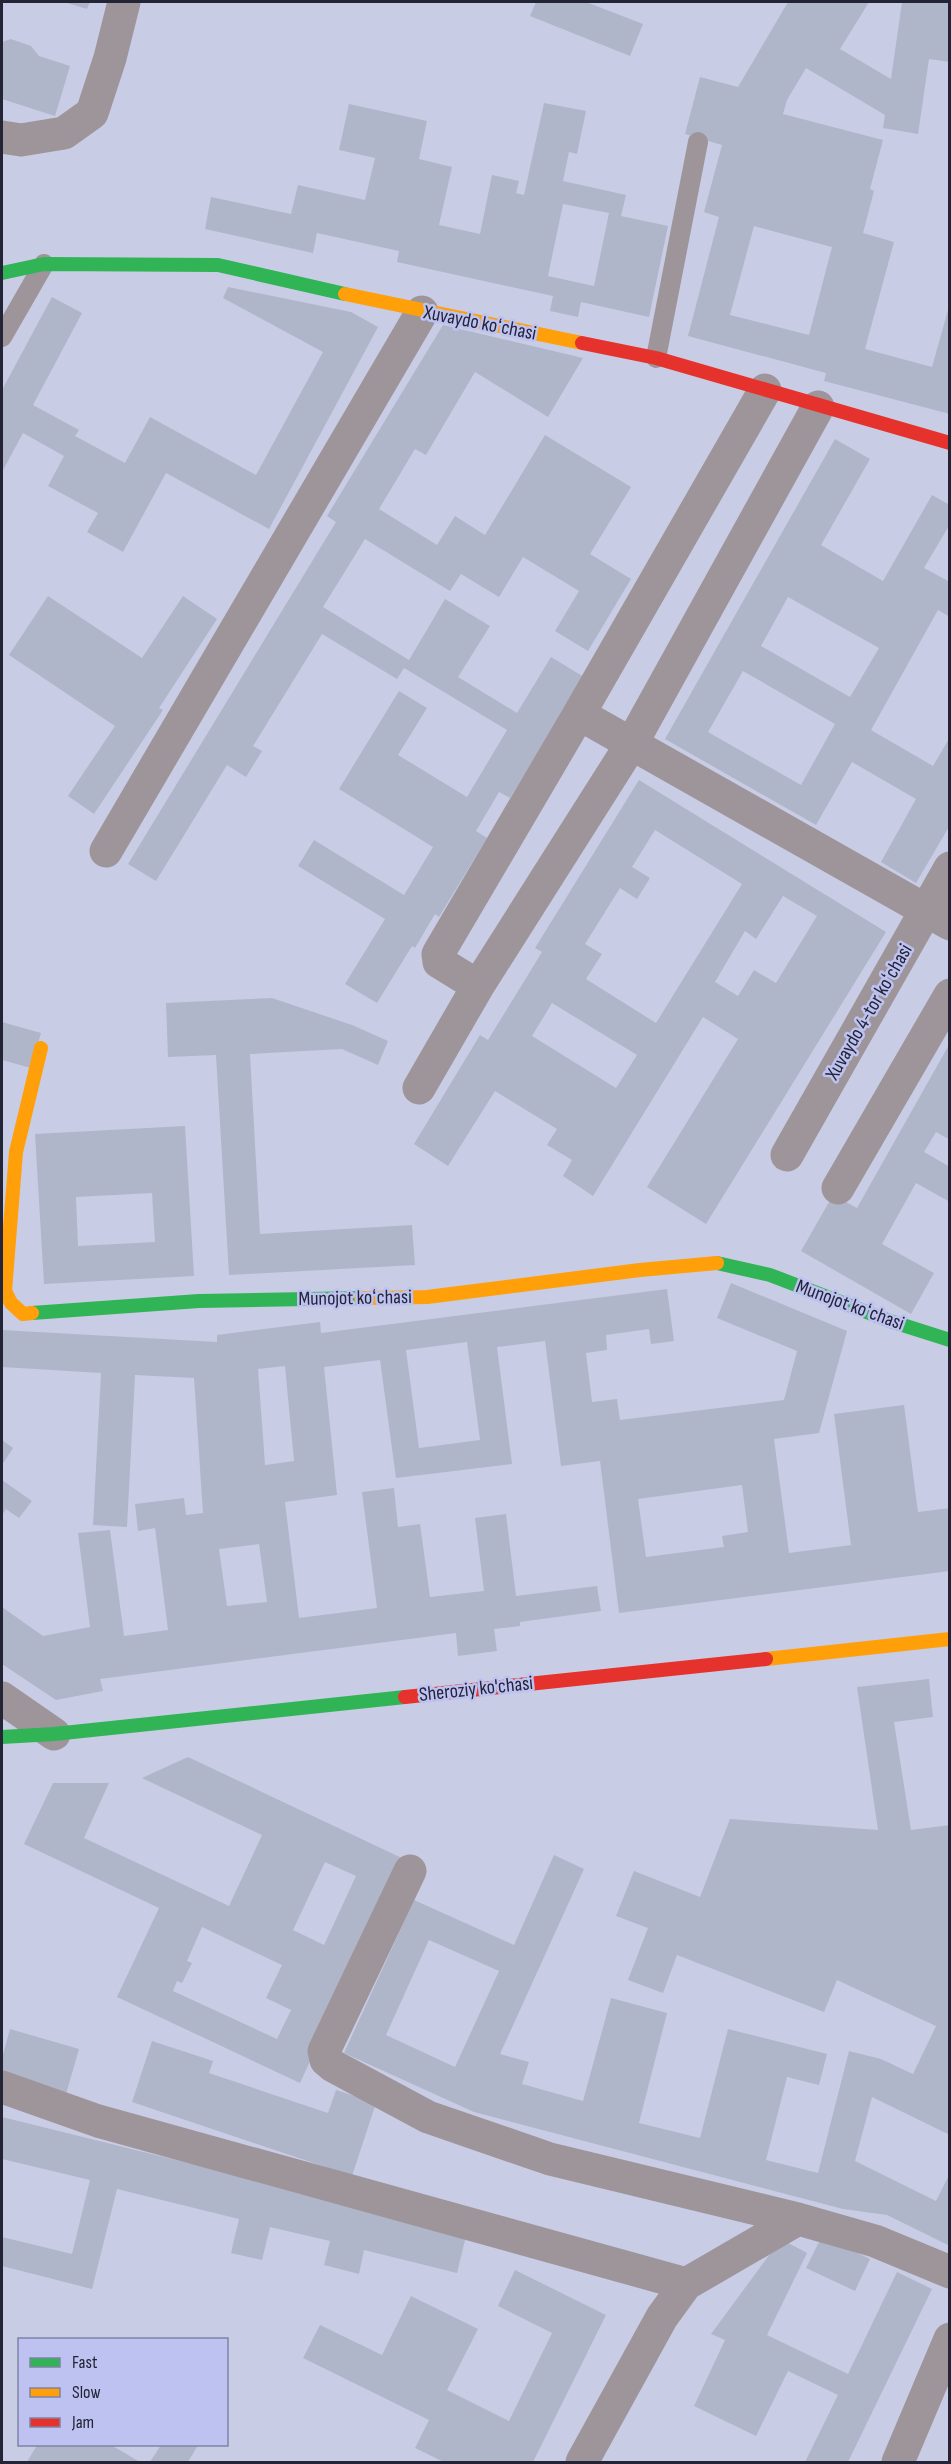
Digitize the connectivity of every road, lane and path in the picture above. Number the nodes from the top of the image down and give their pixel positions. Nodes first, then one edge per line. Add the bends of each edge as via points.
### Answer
1 (124, 2) edge
2 (2, 137) edge
3 (698, 142) dead end
4 (44, 264) junction
5 (2, 273) edge
6 (422, 312) junction
7 (2, 337) edge
8 (656, 358) junction
9 (765, 390) junction
10 (818, 407) junction
11 (950, 443) edge
12 (579, 714) junction
13 (632, 743) junction
14 (106, 850) dead end
15 (950, 868) edge
16 (938, 918) edge
17 (478, 986) junction
18 (950, 995) edge
19 (41, 1048) dead end
20 (419, 1088) dead end
21 (787, 1155) dead end
22 (838, 1188) dead end
23 (950, 1340) edge
24 (950, 1639) edge
25 (2, 1698) edge
26 (54, 1734) junction
27 (2, 1737) edge
28 (410, 1871) dead end
29 (2, 2086) edge
30 (798, 2219) junction
31 (950, 2272) edge
32 (686, 2284) junction
33 (950, 2339) edge
34 (582, 2463) edge
35 (898, 2463) edge

1 - 2 street via 92,113 64,133 21,140
3 - 8 lane
4 - 5 street, Xuvaydo koʻchasi
4 - 6 street, Xuvaydo koʻchasi via 218,265
4 - 7 lane
6 - 8 street, Xuvaydo koʻchasi
6 - 14 street
8 - 9 street, Xuvaydo koʻchasi
9 - 10 street, Xuvaydo koʻchasi
9 - 12 street
10 - 11 street, Xuvaydo koʻchasi
10 - 13 street
12 - 13 street
12 - 17 street via 438,954 439,962
13 - 16 street
13 - 17 street
15 - 16 street, Xuvaydo 4-tor koʻchasi
16 - 21 street, Xuvaydo 4-tor koʻchasi
17 - 20 street
18 - 22 street
19 - 23 street, Munojot koʻchasi via 16,1152 5,1291 23,1314 199,1301 427,1297 720,1263 770,1275
24 - 26 street, Sheroziy ko'chasi
25 - 26 street
26 - 27 street, Sheroziy ko'chasi
28 - 30 street via 324,2051 326,2060 428,2116 550,2159
29 - 32 street via 98,2121
30 - 31 street via 875,2241
30 - 32 street
32 - 34 street via 656,2327
33 - 35 street

